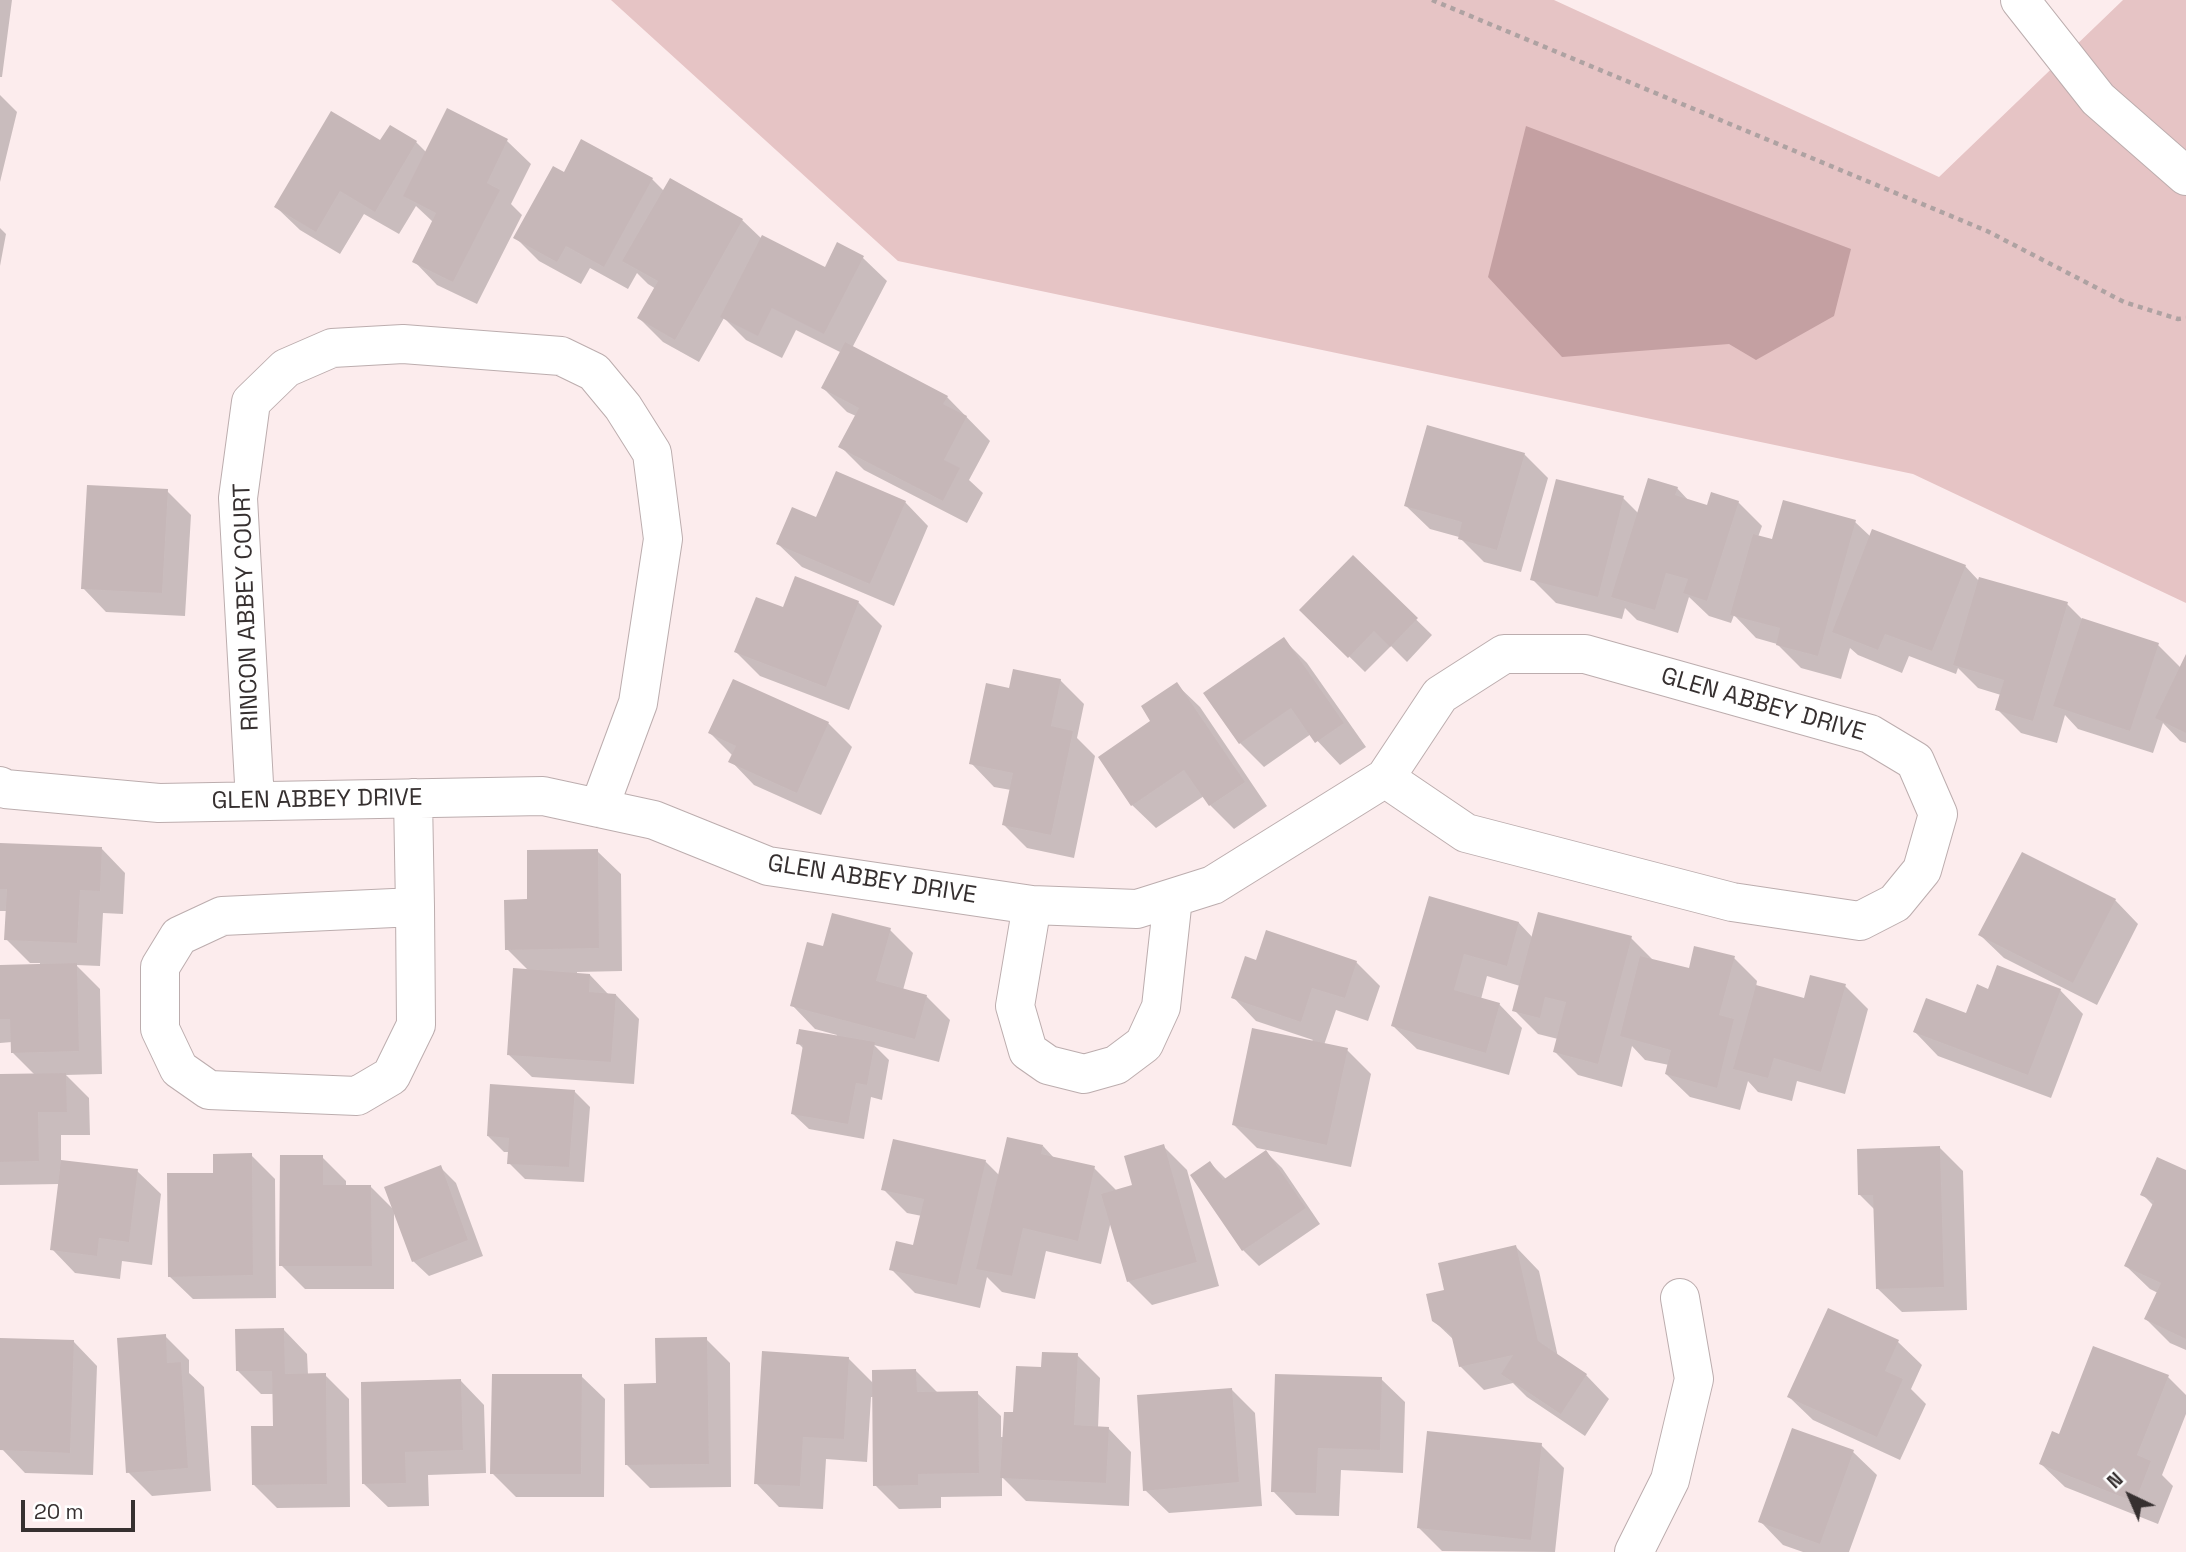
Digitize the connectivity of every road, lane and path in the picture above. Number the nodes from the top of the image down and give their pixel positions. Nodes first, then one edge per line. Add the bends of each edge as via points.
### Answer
1 (1432, 0) edge
2 (2020, 0) edge
3 (2186, 176) edge
4 (2186, 318) edge
5 (1385, 778) junction
6 (0, 786) edge
7 (413, 798) junction
8 (255, 801) junction
9 (599, 808) junction
10 (1173, 898) junction
11 (1032, 905) junction
12 (415, 907) junction
13 (1680, 1298) dead end
14 (1634, 1552) edge

1 - 4 path via 1987,231 2124,302
2 - 3 street via 2098,99
5 - 5 street, GLEN ABBEY DRIVE via 1466,833 1732,902 1860,921 1895,904 1922,870 1937,814 1915,761 1870,734 1585,654 1504,654 1440,695
5 - 10 street, GLEN ABBEY DRIVE via 1213,885
6 - 8 street, GLEN ABBEY DRIVE via 159,803
7 - 8 street, GLEN ABBEY DRIVE
7 - 9 street, GLEN ABBEY DRIVE via 542,796
7 - 12 street
8 - 9 street, RINCON ABBEY COURT via 238,498 251,402 286,368 332,348 403,344 561,356 594,372 652,453 663,539 638,703
9 - 11 street, GLEN ABBEY DRIVE via 654,820 768,866
10 - 11 street, GLEN ABBEY DRIVE via 1137,909
10 - 11 street via 1161,1007 1144,1044 1116,1065 1084,1074 1048,1065 1028,1051 1015,1006
12 - 12 street via 416,1025 391,1076 358,1096 209,1090 179,1069 160,1029 160,967 179,936 222,916
13 - 14 street via 1694,1379 1670,1480

